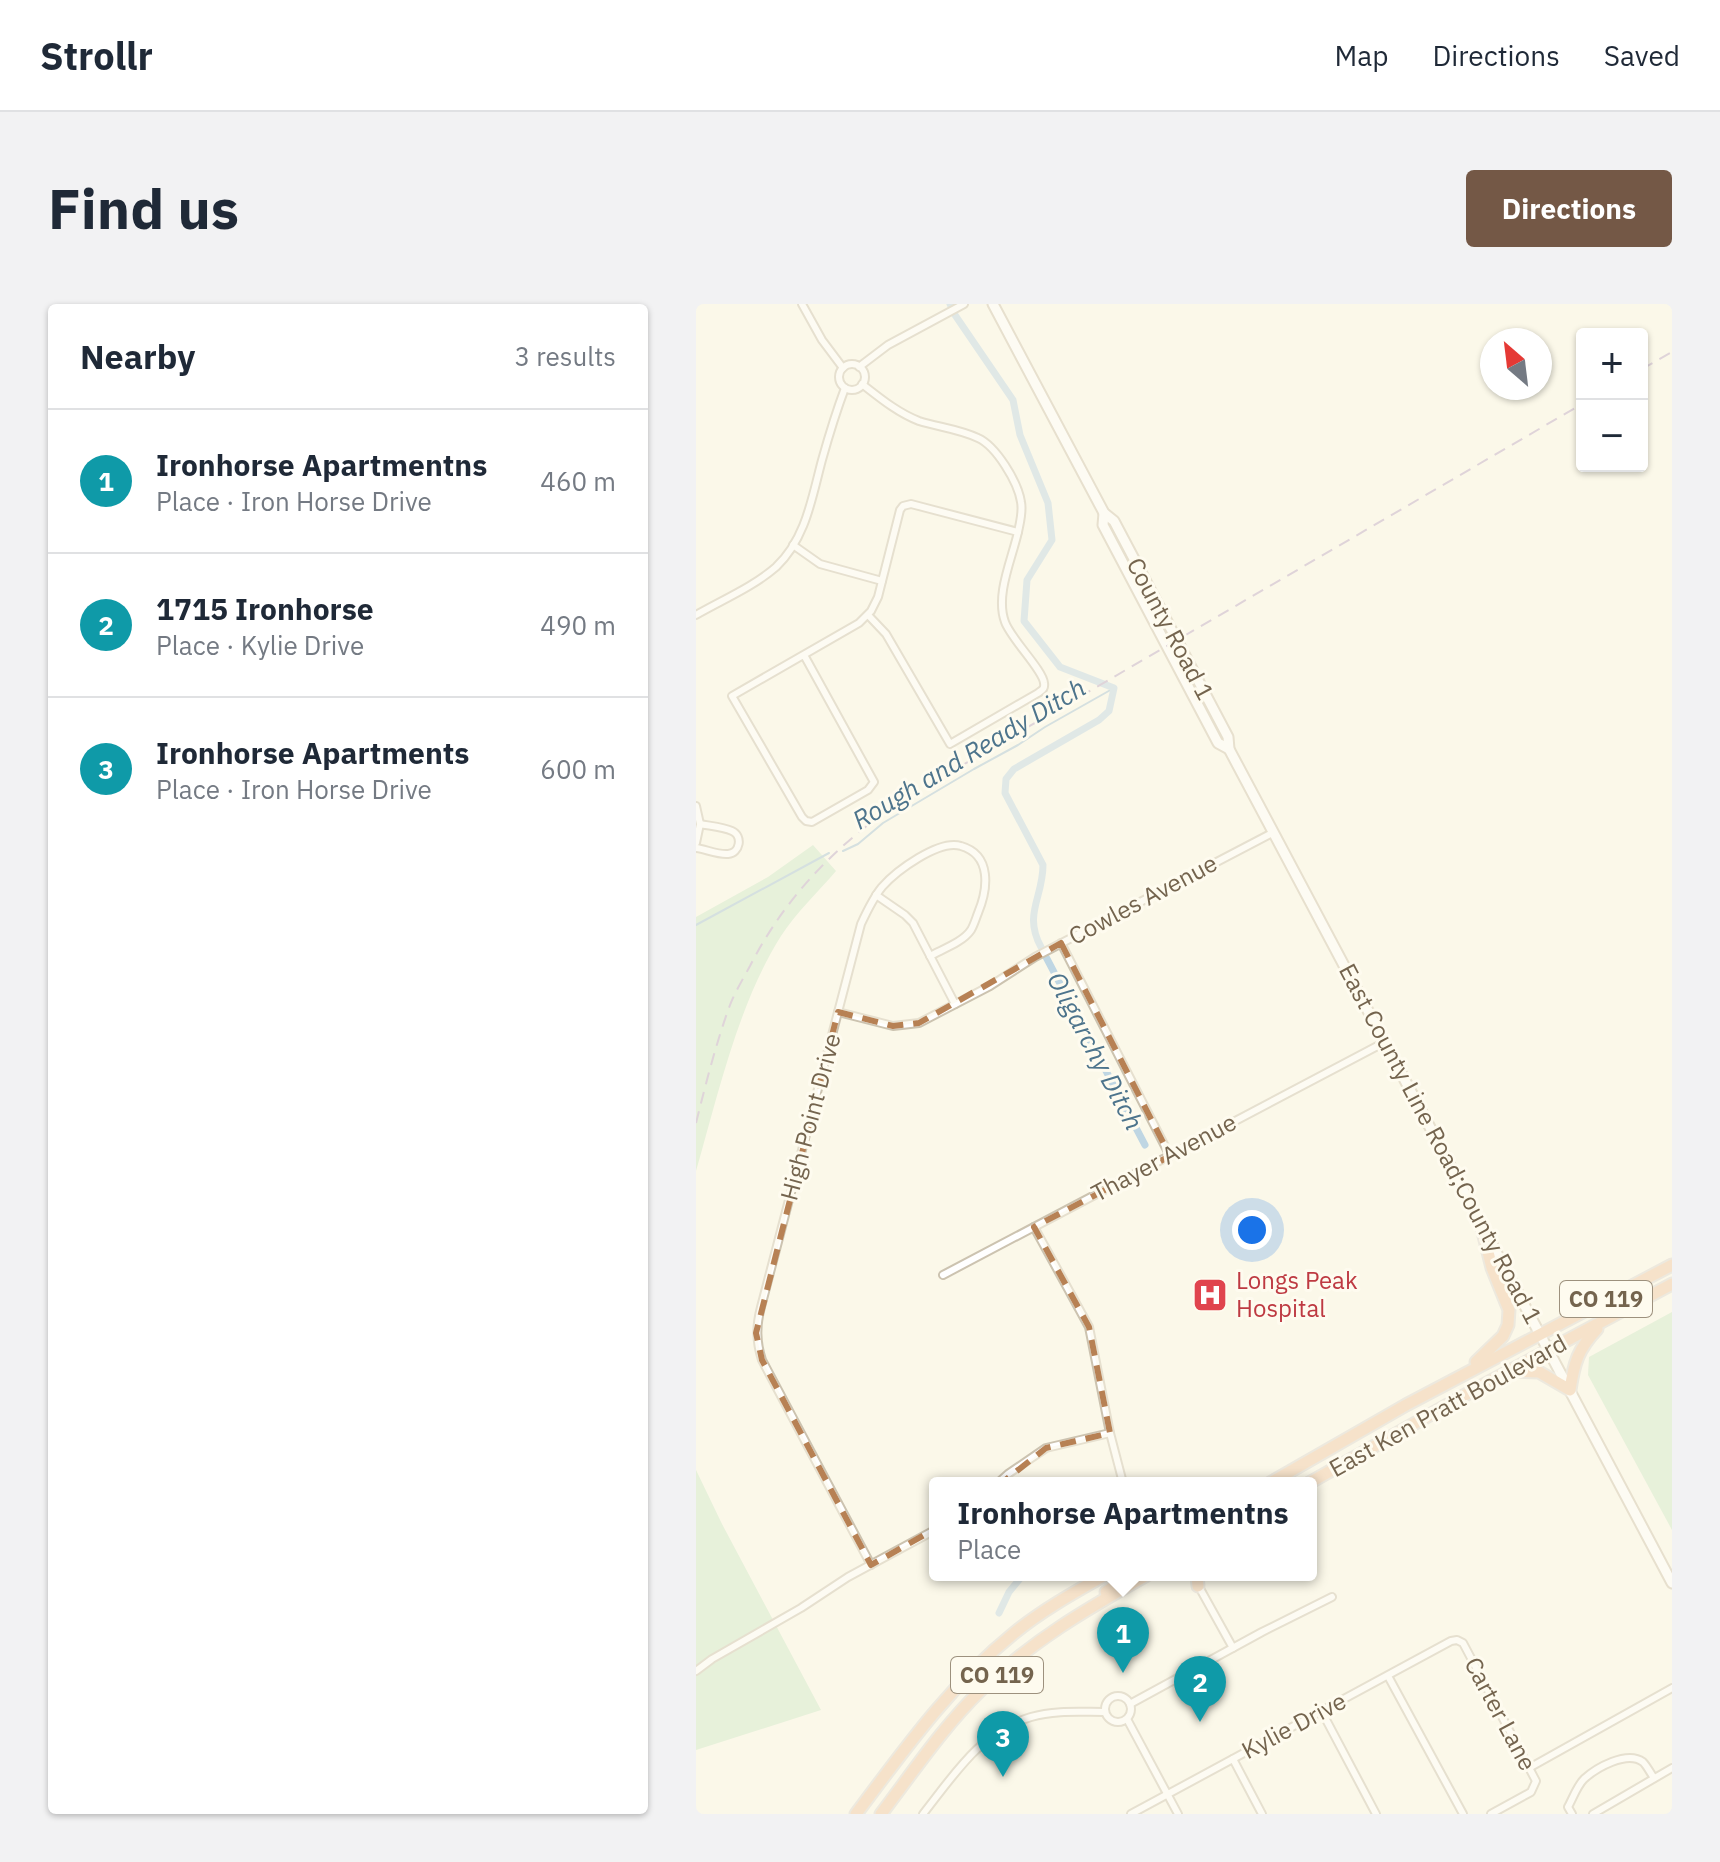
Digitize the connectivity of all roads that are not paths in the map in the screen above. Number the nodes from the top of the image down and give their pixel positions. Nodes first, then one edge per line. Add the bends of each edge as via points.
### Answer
1 (802, 304) edge
2 (993, 304) edge
3 (957, 308) edge
4 (859, 367) junction
5 (843, 368) junction
6 (862, 384) junction
7 (845, 388) junction
8 (1018, 532) junction
9 (793, 545) junction
10 (882, 581) junction
11 (696, 615) edge
12 (868, 615) junction
13 (804, 655) junction
14 (1229, 749) joint
15 (696, 806) edge
16 (700, 824) junction
17 (1274, 832) junction
18 (696, 845) edge
19 (876, 895) junction
20 (1061, 943) junction
21 (930, 956) junction
22 (955, 1004) junction
23 (838, 1012) junction
24 (1385, 1042) junction
25 (1170, 1156) junction
26 (1481, 1224) junction
27 (1034, 1227) junction
28 (1672, 1265) edge
29 (943, 1275) dead end
30 (1672, 1284) edge
31 (1609, 1318) junction
32 (1540, 1333) junction
33 (1549, 1350) junction
34 (1508, 1372) junction
35 (1453, 1380) junction
36 (1570, 1390) junction
37 (1110, 1433) junction
38 (1005, 1477) edge
39 (1121, 1477) edge
40 (1280, 1477) edge
41 (1317, 1479) edge
42 (929, 1533) edge
43 (871, 1565) junction
44 (1095, 1581) edge
45 (1120, 1581) edge
46 (1136, 1581) edge
47 (1197, 1581) edge
48 (1672, 1583) edge
49 (1332, 1597) dead end
50 (1091, 1607) junction
51 (1457, 1640) joint
52 (1233, 1648) junction
53 (696, 1671) edge
54 (1388, 1676) junction
55 (1672, 1688) edge
56 (1130, 1704) junction
57 (1104, 1712) junction
58 (1322, 1712) junction
59 (1127, 1719) junction
60 (1233, 1759) junction
61 (1529, 1768) junction
62 (1672, 1768) edge
63 (1654, 1778) junction
64 (1168, 1795) junction
65 (856, 1814) edge
66 (881, 1814) edge
67 (923, 1814) edge
68 (1131, 1814) edge
69 (1178, 1814) edge
70 (1262, 1814) edge
71 (1376, 1814) edge
72 (1463, 1814) edge
73 (1491, 1814) edge
74 (1572, 1814) edge
75 (1593, 1814) edge

1 - 5 street
2 - 14 main road, County Road 1 via 1104,513 1114,521 1228,737
3 - 4 street
4 - 5 street
4 - 6 street
5 - 7 street via 839,379
6 - 7 street via 854,390
6 - 8 street via 919,421 968,433 988,444 1017,489 1022,508
7 - 9 street via 807,518
8 - 10 street via 903,506
8 - 12 street via 1002,611 1044,687 950,744 886,634
9 - 10 street via 820,564
9 - 11 street via 764,576
10 - 12 street
12 - 13 street
13 - 13 street via 874,782 808,822 732,696
14 - 17 main road, East County Line Road;County Road 1
15 - 16 street
16 - 18 street
16 - 18 street via 733,831 739,843 728,854
17 - 20 street, Cowles Avenue
17 - 24 main road, East County Line Road;County Road 1
19 - 21 street via 913,923
19 - 21 street, High Point Drive via 893,877 944,845 957,844 977,857 987,886 971,930
19 - 23 street, High Point Drive via 861,924
20 - 22 street, Cowles Avenue
20 - 25 street
21 - 22 street
22 - 23 street, Cowles Avenue via 907,1026
23 - 43 street, High Point Drive via 756,1333 762,1360
24 - 25 street, Thayer Avenue
24 - 26 main road, East County Line Road;County Road 1
25 - 27 street, Thayer Avenue
26 - 32 main road, East County Line Road;County Road 1
26 - 35 highway via 1509,1310 1508,1325 1492,1349
27 - 29 street, Thayer Avenue
27 - 37 street via 1089,1327
28 - 32 highway, East Ken Pratt Boulevard / CO 119
30 - 31 highway, East Ken Pratt Boulevard / CO 119
31 - 33 highway, East Ken Pratt Boulevard / CO 119
31 - 36 highway via 1578,1354
32 - 33 main road, East County Line Road;County Road 1
32 - 35 highway, East Ken Pratt Boulevard / CO 119
33 - 34 highway, East Ken Pratt Boulevard / CO 119
33 - 36 main road, East County Line Road;County Road 1
34 - 36 highway via 1539,1372
34 - 41 highway, East Ken Pratt Boulevard / CO 119
35 - 40 highway, East Ken Pratt Boulevard / CO 119
36 - 48 main road, East County Line Road;County Road 1
37 - 38 street via 1046,1448
37 - 39 street
42 - 43 street
43 - 53 street
44 - 65 highway, CO 119 via 1050,1607 982,1661 927,1720
45 - 50 highway
46 - 50 highway, CO 119
47 - 52 street
49 - 52 street
50 - 66 highway, CO 119 via 1033,1645 980,1691
51 - 54 street, Kylie Drive
51 - 61 street, Carter Lane
52 - 56 street
54 - 58 street, Kylie Drive
54 - 72 street
55 - 61 street
56 - 57 street via 1112,1697
56 - 59 street
57 - 59 street via 1112,1721
57 - 67 street via 1032,1716 997,1731
58 - 60 street, Kylie Drive
58 - 71 street
59 - 64 street
60 - 64 street, Kylie Drive
60 - 70 street
61 - 73 street, Carter Lane via 1536,1781 1531,1792
62 - 63 street
63 - 74 street via 1633,1758 1596,1770 1582,1781 1568,1807
63 - 75 street
64 - 68 street, Kylie Drive
64 - 69 street

